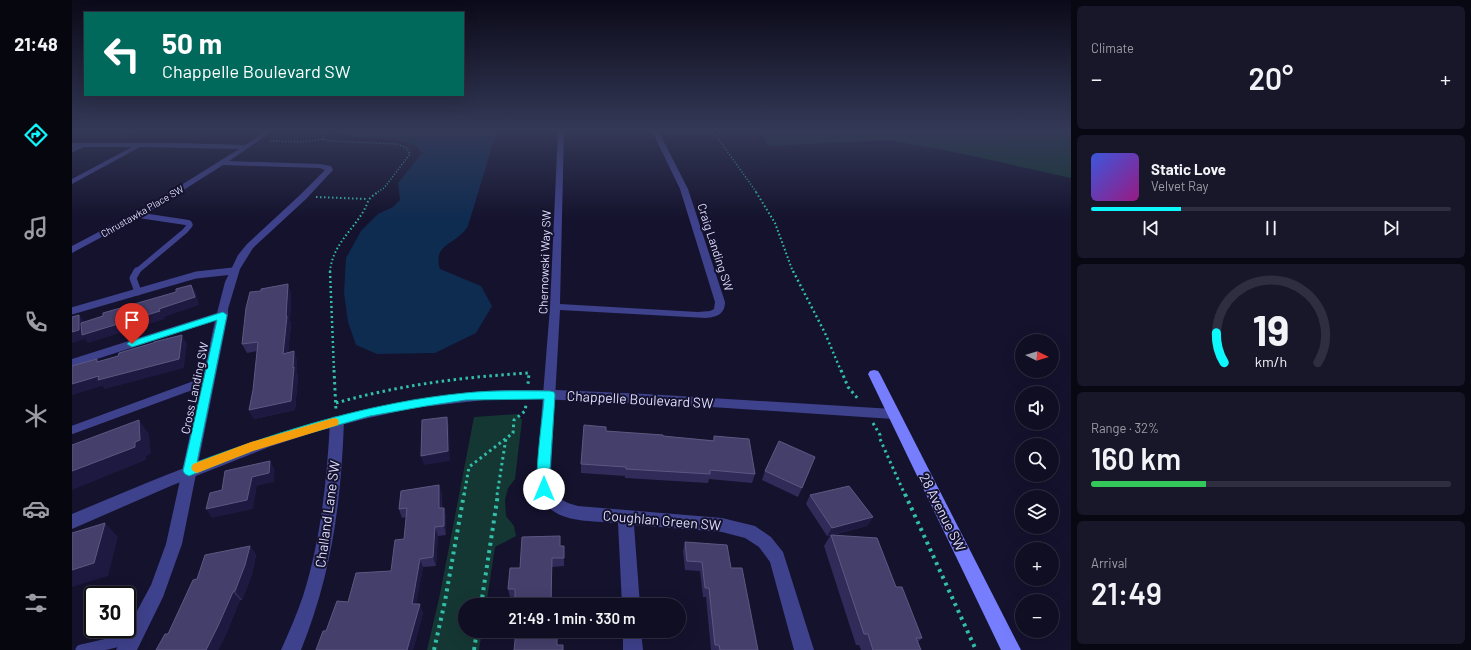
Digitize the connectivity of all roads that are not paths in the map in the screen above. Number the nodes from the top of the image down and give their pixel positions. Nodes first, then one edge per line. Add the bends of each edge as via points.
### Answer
1 (112, 160) edge
2 (227, 160) edge
3 (560, 160) edge
4 (669, 160) edge
5 (223, 163) junction
6 (72, 182) edge
7 (137, 215) junction
8 (72, 250) edge
9 (233, 271) junction
10 (138, 292) junction
11 (555, 307) junction
12 (72, 311) edge
13 (223, 315) junction
14 (72, 363) edge
15 (874, 374) dead end
16 (208, 380) junction
17 (550, 395) junction
18 (893, 414) junction
19 (337, 421) junction
20 (72, 430) edge
21 (189, 471) junction
22 (626, 517) junction
23 (72, 522) edge
24 (631, 598) edge
25 (632, 638) edge
26 (129, 644) edge
27 (81, 650) edge
28 (291, 650) edge
29 (633, 650) edge
30 (804, 650) edge
31 (1011, 650) edge

1 - 6 street
2 - 5 street, Chrustawka Place SW
3 - 11 street, Chernowski Way SW
4 - 11 street, Craig Landing SW via 684,189 699,233 720,302 717,312 711,315 698,315
5 - 7 street, Chrustawka Place SW
5 - 9 street, Cross Landing SW via 328,168 328,172 250,246
7 - 8 street, Chrustawka Place SW
7 - 10 lane via 190,225 136,272 133,278
9 - 10 lane via 196,275
9 - 13 street, Cross Landing SW
10 - 12 lane
11 - 17 street, Chernowski Way SW
13 - 14 street
13 - 16 street, Cross Landing SW
15 - 18 main road, 28 Avenue SW
16 - 20 lane
16 - 21 street, Cross Landing SW
17 - 18 street, Chappelle Boulevard SW via 674,399
17 - 19 street, Chappelle Boulevard SW via 466,396 370,412
17 - 22 street, Coughlan Green SW via 544,470 544,489 550,500 564,510
18 - 31 main road, 28 Avenue SW
19 - 21 street, Chappelle Boulevard SW via 251,447
19 - 28 street, Challand Lane SW via 334,478 322,563
21 - 23 street, Chappelle Boulevard SW
21 - 26 street via 178,530 165,571 148,610
22 - 24 street
22 - 30 street, Coughlan Green SW via 736,527 749,531 765,542 777,558
25 - 29 street
26 - 27 lane

